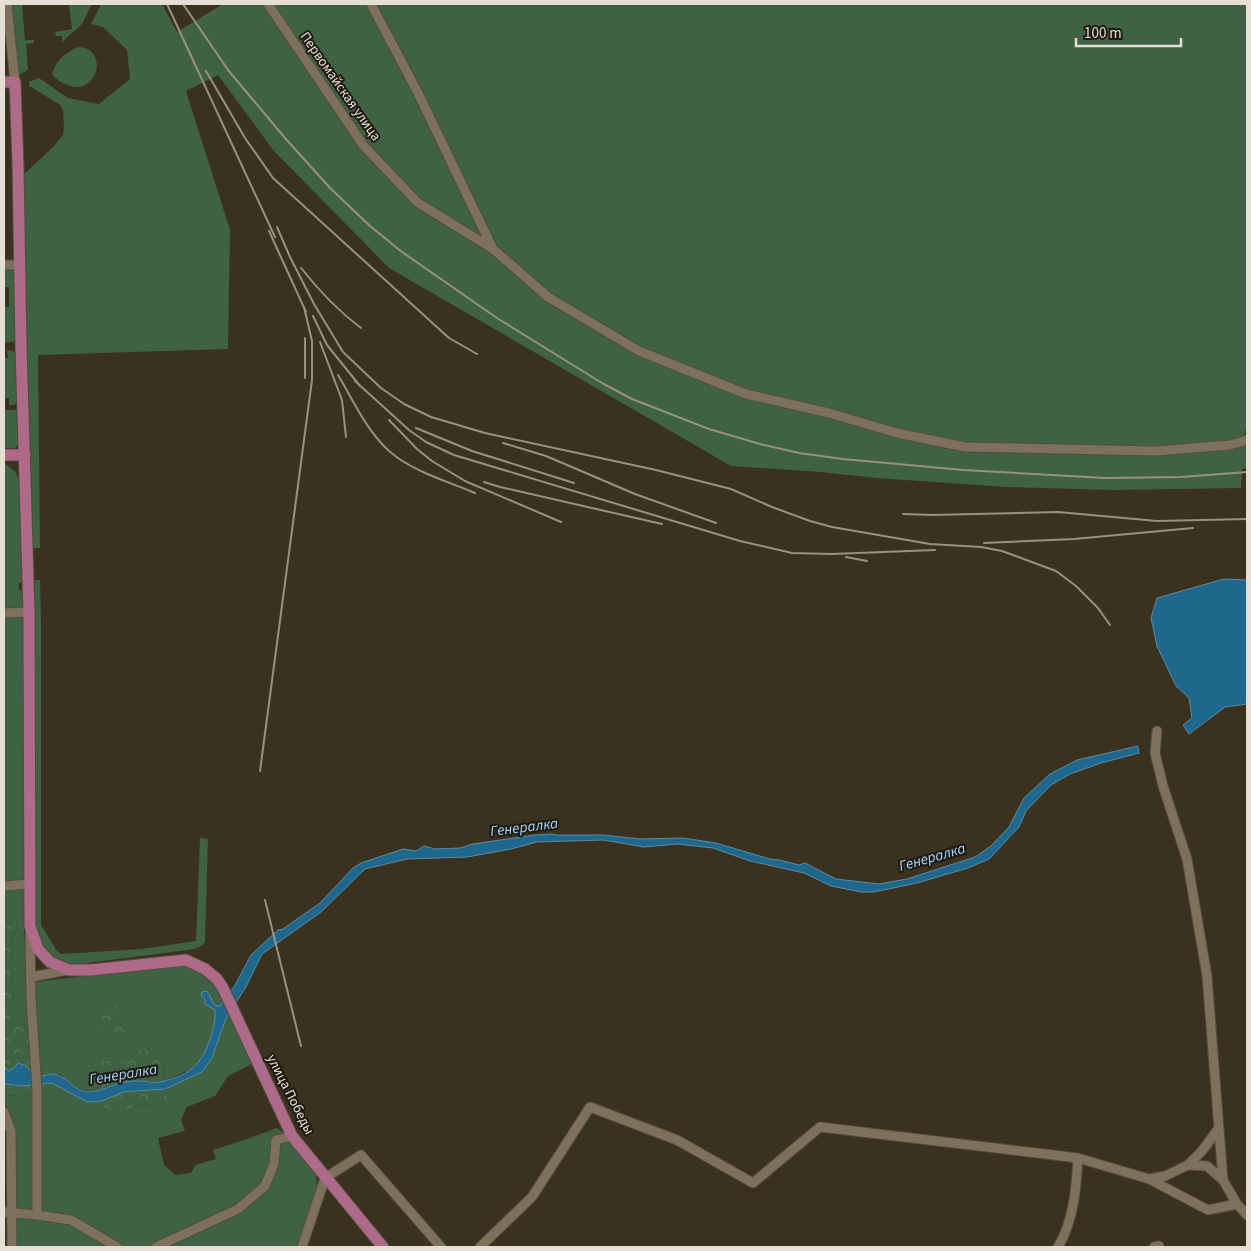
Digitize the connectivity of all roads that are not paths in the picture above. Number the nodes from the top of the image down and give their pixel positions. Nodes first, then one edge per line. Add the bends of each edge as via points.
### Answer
1 (7, 4) edge
2 (268, 4) edge
3 (372, 4) edge
4 (9, 82) edge
5 (493, 249) junction
6 (4, 265) edge
7 (20, 266) junction
8 (1247, 440) edge
9 (4, 455) edge
10 (25, 455) junction
11 (30, 612) junction
12 (4, 613) edge
13 (1157, 731) dead end
14 (30, 884) junction
15 (4, 886) edge
16 (30, 926) junction
17 (68, 970) junction
18 (31, 977) junction
19 (4, 1112) edge
20 (1218, 1129) junction
21 (292, 1136) junction
22 (1078, 1158) junction
23 (1188, 1165) junction
24 (326, 1178) junction
25 (1149, 1179) junction
26 (1223, 1180) junction
27 (1237, 1204) junction
28 (8, 1212) edge
29 (37, 1214) junction
30 (1247, 1215) edge
31 (12, 1247) edge
32 (117, 1247) edge
33 (156, 1247) edge
34 (302, 1247) edge
35 (383, 1247) edge
36 (440, 1247) edge
37 (480, 1247) edge
38 (1058, 1247) edge

1 - 4 street
2 - 5 street, Первомайская улица via 363,145 417,202
3 - 5 street
4 - 7 main road
5 - 8 street via 548,297 638,351 746,394 829,412 897,433 965,447 1080,450 1156,451 1230,445
6 - 7 street
7 - 10 main road
9 - 10 main road
10 - 11 main road
11 - 12 street
11 - 14 main road
13 - 20 street via 1155,753 1187,859 1198,915 1207,976
14 - 15 street
14 - 16 main road
16 - 17 main road via 38,949 50,962
16 - 18 street
17 - 18 street
17 - 21 main road, улица Победы via 186,960 205,968 223,988
18 - 29 street via 36,1067
19 - 28 street via 11,1131
20 - 23 street
20 - 26 street
21 - 24 main road, улица Победы
21 - 33 street via 276,1140 274,1164 265,1186 238,1209
22 - 25 street
22 - 37 street via 820,1127 753,1183 678,1140 590,1107 532,1197
22 - 38 street via 1075,1201 1065,1236
23 - 25 street via 1165,1176
23 - 26 street via 1208,1166
24 - 34 street
24 - 35 main road, улица Победы
24 - 36 street via 360,1155
25 - 27 street via 1208,1210
26 - 27 street
27 - 30 street
28 - 29 street
28 - 31 street
29 - 32 street via 71,1220

